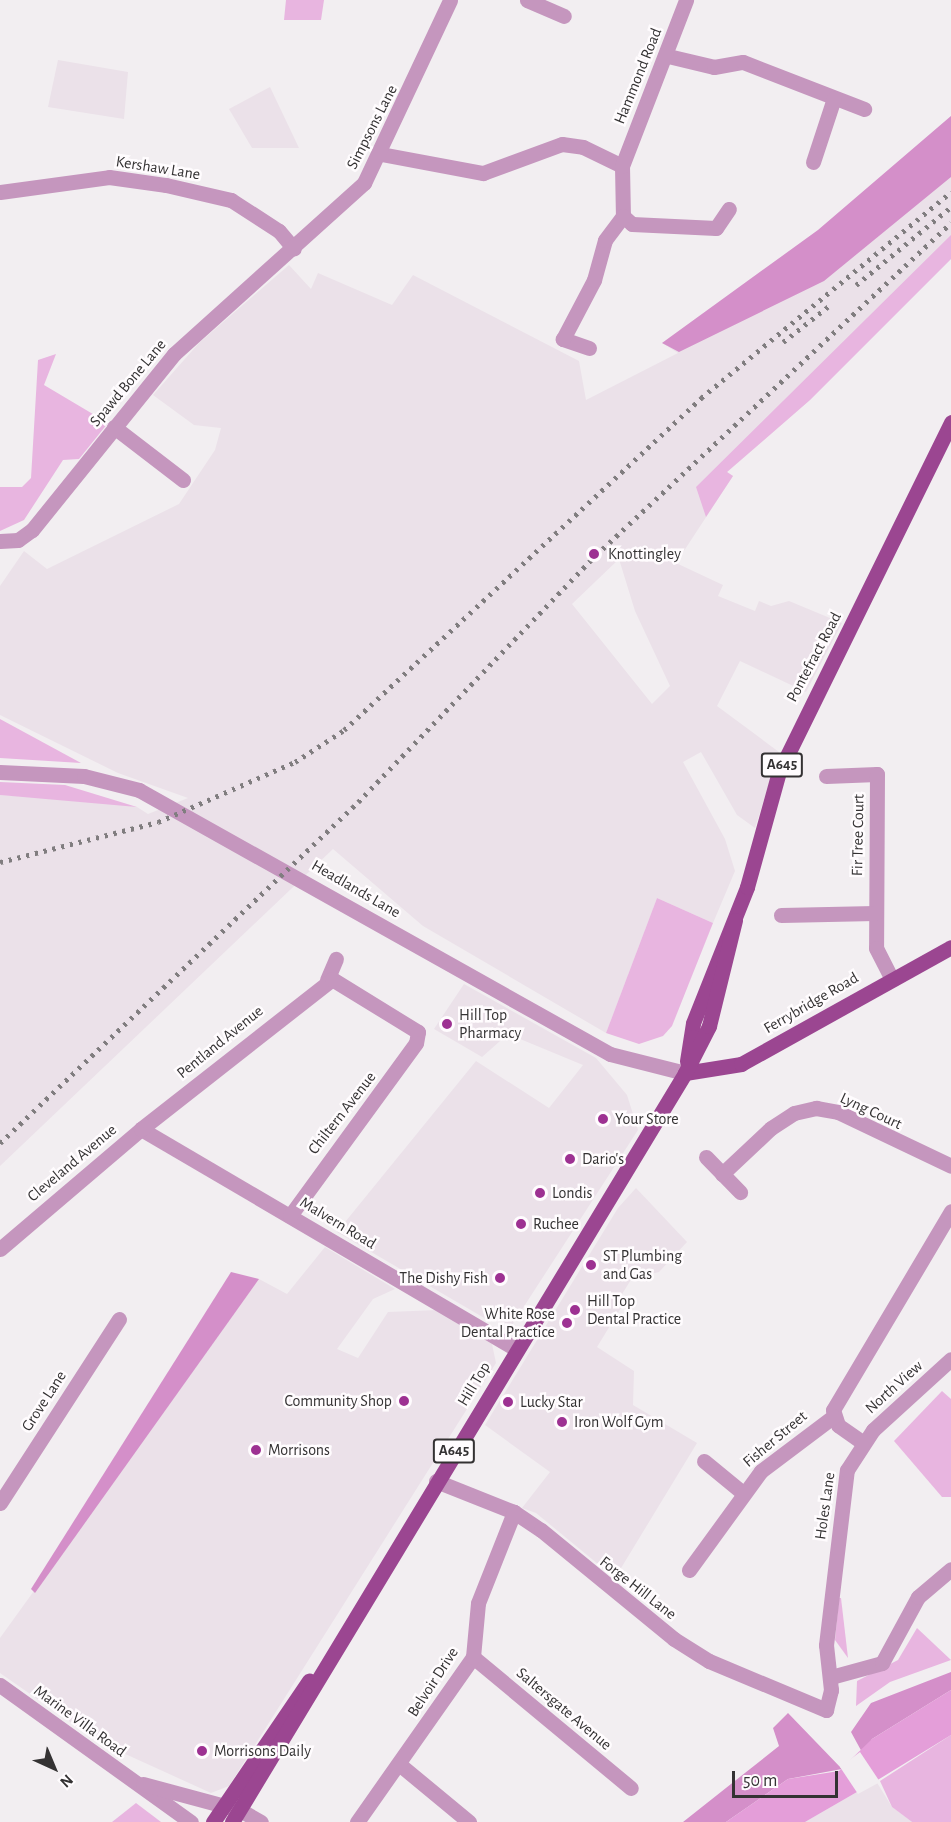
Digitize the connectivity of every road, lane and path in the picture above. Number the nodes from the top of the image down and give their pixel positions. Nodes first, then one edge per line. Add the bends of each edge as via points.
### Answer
1 (450, 0) edge
2 (527, 0) edge
3 (686, 0) edge
4 (564, 16) dead end
5 (668, 56) junction
6 (834, 98) junction
7 (864, 109) dead end
8 (381, 154) junction
9 (813, 162) dead end
10 (622, 166) junction
11 (0, 192) edge
12 (729, 208) dead end
13 (623, 216) junction
14 (294, 249) junction
15 (589, 348) dead end
16 (951, 422) edge
17 (114, 427) junction
18 (183, 480) dead end
19 (0, 541) edge
20 (0, 772) edge
21 (826, 776) dead end
22 (875, 913) junction
23 (781, 915) dead end
24 (951, 947) edge
25 (336, 959) dead end
26 (891, 977) junction
27 (324, 981) junction
28 (685, 1073) junction
29 (141, 1129) junction
30 (706, 1157) dead end
31 (951, 1166) edge
32 (722, 1173) junction
33 (740, 1192) dead end
34 (951, 1211) edge
35 (290, 1216) junction
36 (0, 1249) edge
37 (119, 1319) dead end
38 (516, 1349) junction
39 (951, 1359) edge
40 (834, 1416) junction
41 (862, 1442) junction
42 (704, 1461) dead end
43 (436, 1481) junction
44 (743, 1494) junction
45 (0, 1503) edge
46 (514, 1512) junction
47 (951, 1569) edge
48 (689, 1570) dead end
49 (332, 1653) junction
50 (473, 1657) junction
51 (831, 1677) junction
52 (0, 1685) edge
53 (826, 1710) joint
54 (399, 1764) junction
55 (140, 1784) junction
56 (631, 1788) dead end
57 (222, 1808) junction
58 (236, 1816) edge
59 (191, 1822) edge
60 (213, 1822) edge
61 (261, 1822) edge
62 (357, 1822) edge
63 (469, 1822) edge

1 - 8 street, Simpsons Lane
2 - 4 street
3 - 5 street, Hammond Road
5 - 6 street via 714,67 743,62
5 - 10 street, Hammond Road
6 - 7 street
6 - 9 street
8 - 10 street via 483,173 561,144 583,147
8 - 14 street, Simpsons Lane via 347,202
10 - 13 street
11 - 14 street, Kershaw Lane via 109,177 166,185 231,200 279,231
12 - 13 street via 716,228 666,223 650,228
13 - 15 street via 605,240 594,280 563,339
14 - 17 street, Spawd Bone Lane via 192,336
16 - 28 main road, Pontefract Road / A645 via 809,701 779,771 735,920 693,1023
17 - 18 street
17 - 19 street, Spawd Bone Lane via 32,530 18,540
20 - 28 street, Headlands Lane via 84,776 146,793 610,1054
21 - 22 street, Fir Tree Court via 877,774
22 - 23 street
22 - 26 street, Fir Tree Court via 876,948
24 - 26 main road, Ferrybridge Road
25 - 27 street
26 - 28 main road, Ferrybridge Road via 741,1064
27 - 29 street, Pentland Avenue
27 - 35 street, Chiltern Avenue via 352,987 418,1032 413,1051
28 - 38 main road, Hill Top / A645
29 - 35 street, Malvern Road
29 - 36 street, Cleveland Avenue
30 - 32 street
31 - 32 street, Lyng Court via 838,1112 816,1108 794,1113 771,1128
32 - 33 street
34 - 40 street
35 - 38 street, Malvern Road
37 - 45 street, Grove Lane
38 - 43 main road, Hill Top / A645
39 - 41 street, North View
40 - 41 street
40 - 44 street, Fisher Street via 782,1454
41 - 51 street, Holes Lane via 847,1470 840,1513 826,1645
42 - 44 street, Fisher Street
43 - 46 street, Forge Hill Lane
43 - 49 main road, Hill Top / A645
44 - 48 street, Fisher Street
46 - 50 street, Belvoir Drive via 478,1603
46 - 53 street, Forge Hill Lane via 674,1639 709,1661
47 - 51 street via 918,1597 882,1663
49 - 57 main road, Hill Top / A645
49 - 58 main road, Hill Top / A645 via 275,1758
50 - 54 street, Belvoir Drive
50 - 56 street, Saltersgate Avenue
51 - 53 street, Holes Lane
52 - 55 street, Marine Villa Road
54 - 62 street, Belvoir Drive
54 - 63 street
55 - 57 street, Marine Villa Road
55 - 59 street, Marine Villa Road
57 - 58 street, Marine Villa Road
57 - 60 main road, Hill Top / A645
58 - 61 street

